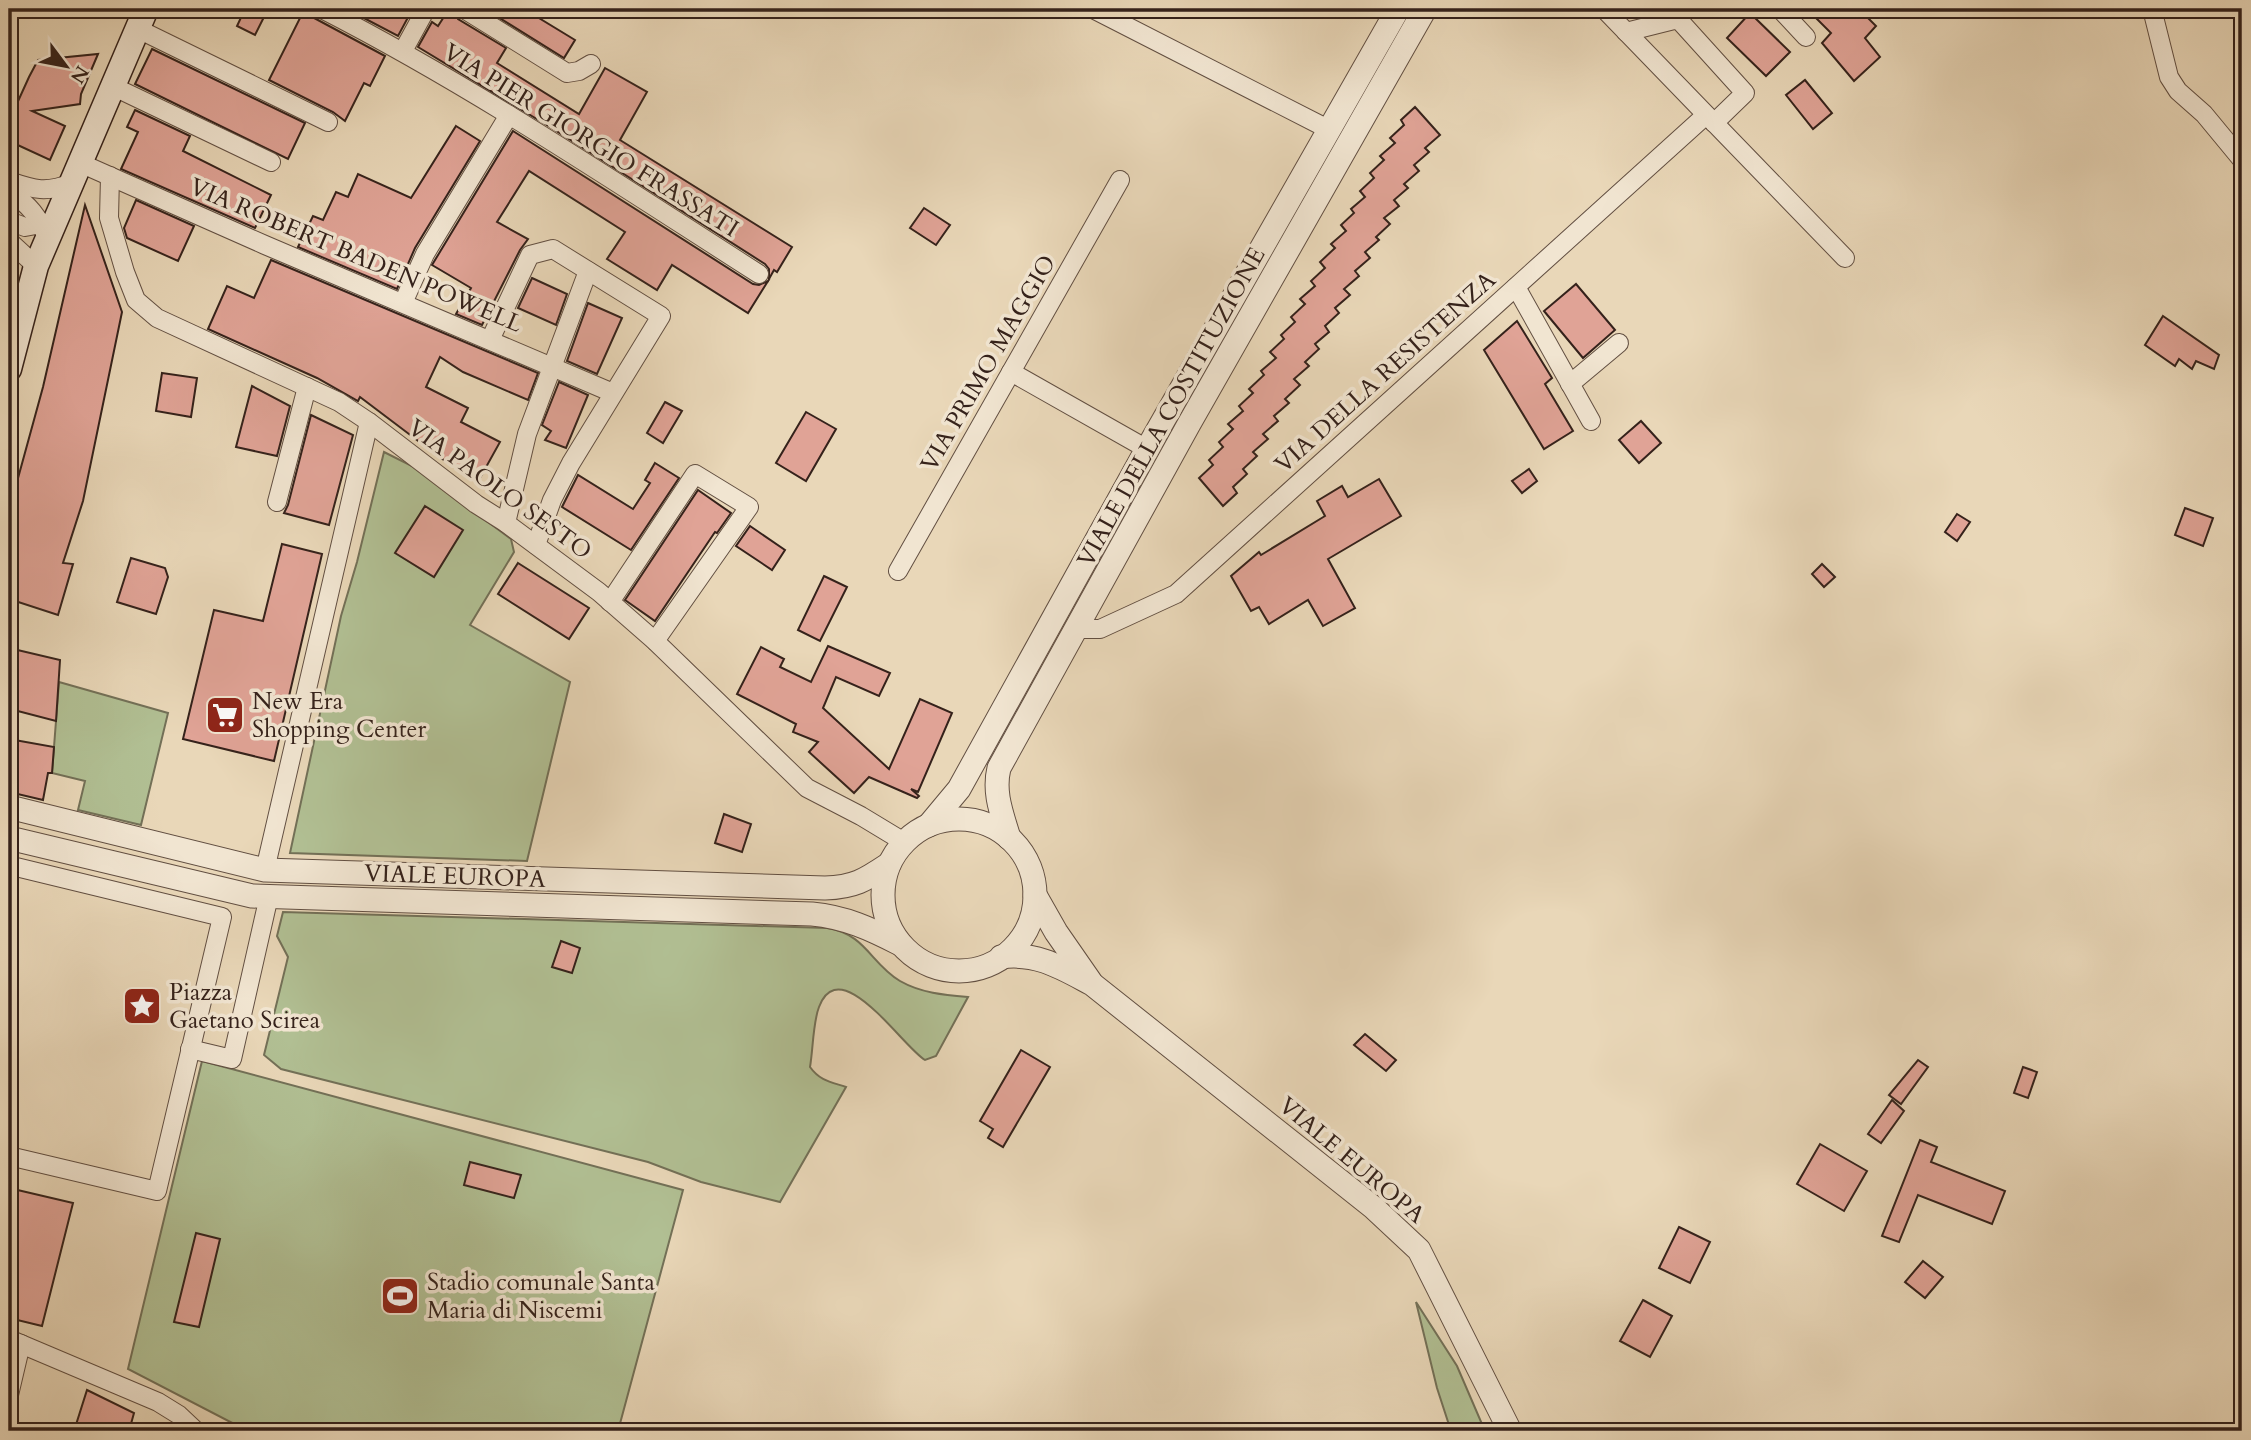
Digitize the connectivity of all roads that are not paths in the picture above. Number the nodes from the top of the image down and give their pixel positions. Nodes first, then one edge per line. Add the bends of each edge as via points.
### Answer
1 (322, 9) edge
2 (426, 9) edge
3 (464, 9) edge
4 (1093, 9) edge
5 (1398, 9) edge
6 (1425, 9) edge
7 (1604, 9) edge
8 (1780, 9) edge
9 (2152, 9) edge
10 (350, 15) edge
11 (142, 19) edge
12 (1626, 32) junction
13 (1806, 37) dead end
14 (402, 51) junction
15 (591, 64) dead end
16 (112, 86) junction
17 (509, 115) junction
18 (1710, 119) junction
19 (328, 122) dead end
20 (1328, 129) junction
21 (2242, 160) edge
22 (271, 162) dead end
23 (76, 173) junction
24 (110, 176) junction
25 (1119, 180) dead end
26 (9, 181) edge
27 (9, 190) edge
28 (9, 220) edge
29 (49, 228) junction
30 (9, 241) edge
31 (1845, 258) dead end
32 (36, 266) junction
33 (588, 271) junction
34 (759, 274) dead end
35 (1516, 287) junction
36 (403, 303) junction
37 (490, 340) junction
38 (1619, 343) dead end
39 (552, 366) junction
40 (9, 369) edge
41 (1011, 372) junction
42 (1570, 384) junction
43 (307, 387) junction
44 (613, 393) junction
45 (1591, 421) dead end
46 (369, 422) junction
47 (1147, 449) junction
48 (277, 502) dead end
49 (506, 523) junction
50 (536, 545) junction
51 (898, 571) dead end
52 (610, 602) junction
53 (1078, 629) junction
54 (655, 641) junction
55 (9, 807) edge
56 (929, 825) junction
57 (1010, 838) junction
58 (13, 839) edge
59 (904, 842) junction
60 (889, 864) junction
61 (265, 870) junction
62 (10, 873) edge
63 (1035, 895) junction
64 (269, 896) junction
65 (900, 944) junction
66 (1001, 957) junction
67 (1092, 984) junction
68 (191, 1049) junction
69 (9, 1156) edge
70 (15, 1341) edge
71 (9, 1395) edge
72 (196, 1431) edge
73 (1510, 1431) edge

1 - 10 street, VIA PIER GIORGIO FRASSATI
2 - 14 street
3 - 15 street via 567,73
4 - 20 street
5 - 20 street, VIALE DELLA COSTITUZIONE
6 - 53 street, VIALE DELLA COSTITUZIONE
7 - 12 street
8 - 13 street
9 - 21 street via 2169,77
10 - 14 street, VIA PIER GIORGIO FRASSATI
11 - 16 main road
11 - 19 street
12 - 18 street
12 - 18 street, VIA DELLA RESISTENZA via 1678,19 1745,93
14 - 17 street, VIA PIER GIORGIO FRASSATI
16 - 22 street
16 - 23 main road
17 - 34 street, VIA PIER GIORGIO FRASSATI
17 - 36 street via 425,254
18 - 31 street
18 - 35 street, VIA DELLA RESISTENZA
20 - 47 street, VIALE DELLA COSTITUZIONE
23 - 24 street, VIA ROBERT BADEN POWELL
23 - 26 street via 53,190
23 - 29 main road
24 - 36 street, VIA ROBERT BADEN POWELL
24 - 43 street, VIA PAOLO SESTO via 109,218 136,300 157,318
25 - 41 street, VIA PRIMO MAGGIO
27 - 29 street
28 - 29 street via 25,227
29 - 32 main road
30 - 32 street
32 - 40 main road
33 - 37 street via 553,249 530,255
33 - 39 street
33 - 44 street via 661,316
35 - 42 street
35 - 53 street, VIA DELLA RESISTENZA via 1176,594 1100,629
36 - 37 street, VIA ROBERT BADEN POWELL
37 - 39 street, VIA ROBERT BADEN POWELL
38 - 42 street
39 - 44 street, VIA ROBERT BADEN POWELL
39 - 49 street via 527,435
41 - 47 street
41 - 51 street, VIA PRIMO MAGGIO
42 - 45 street
43 - 46 street, VIA PAOLO SESTO
43 - 48 street
44 - 50 street via 552,500
46 - 49 street, VIA PAOLO SESTO
46 - 61 street
47 - 56 street, VIALE DELLA COSTITUZIONE via 958,789
49 - 50 street, VIA PAOLO SESTO
50 - 52 street, VIA PAOLO SESTO
52 - 54 street, VIA PAOLO SESTO
52 - 54 street via 695,474 749,507
53 - 57 street, VIALE DELLA COSTITUZIONE via 999,768 997,795
54 - 59 street, VIA PAOLO SESTO via 807,788
55 - 61 street, VIALE EUROPA
56 - 57 street via 971,820
56 - 59 street
57 - 63 street via 1032,874
58 - 62 street
58 - 64 street, VIALE EUROPA via 252,896
59 - 60 street
60 - 61 street, VIALE EUROPA via 861,882 825,888
60 - 65 street via 883,905
62 - 68 street via 222,917
63 - 66 street via 1022,937
63 - 67 street, VIALE EUROPA
64 - 65 street, VIALE EUROPA via 812,914 858,923
64 - 68 street via 232,1059
65 - 66 street via 937,968 959,971
66 - 67 street, VIALE EUROPA via 1037,958
67 - 73 street, VIALE EUROPA via 1374,1208 1419,1250
68 - 69 street via 157,1191
70 - 71 street
70 - 72 street via 158,1402

